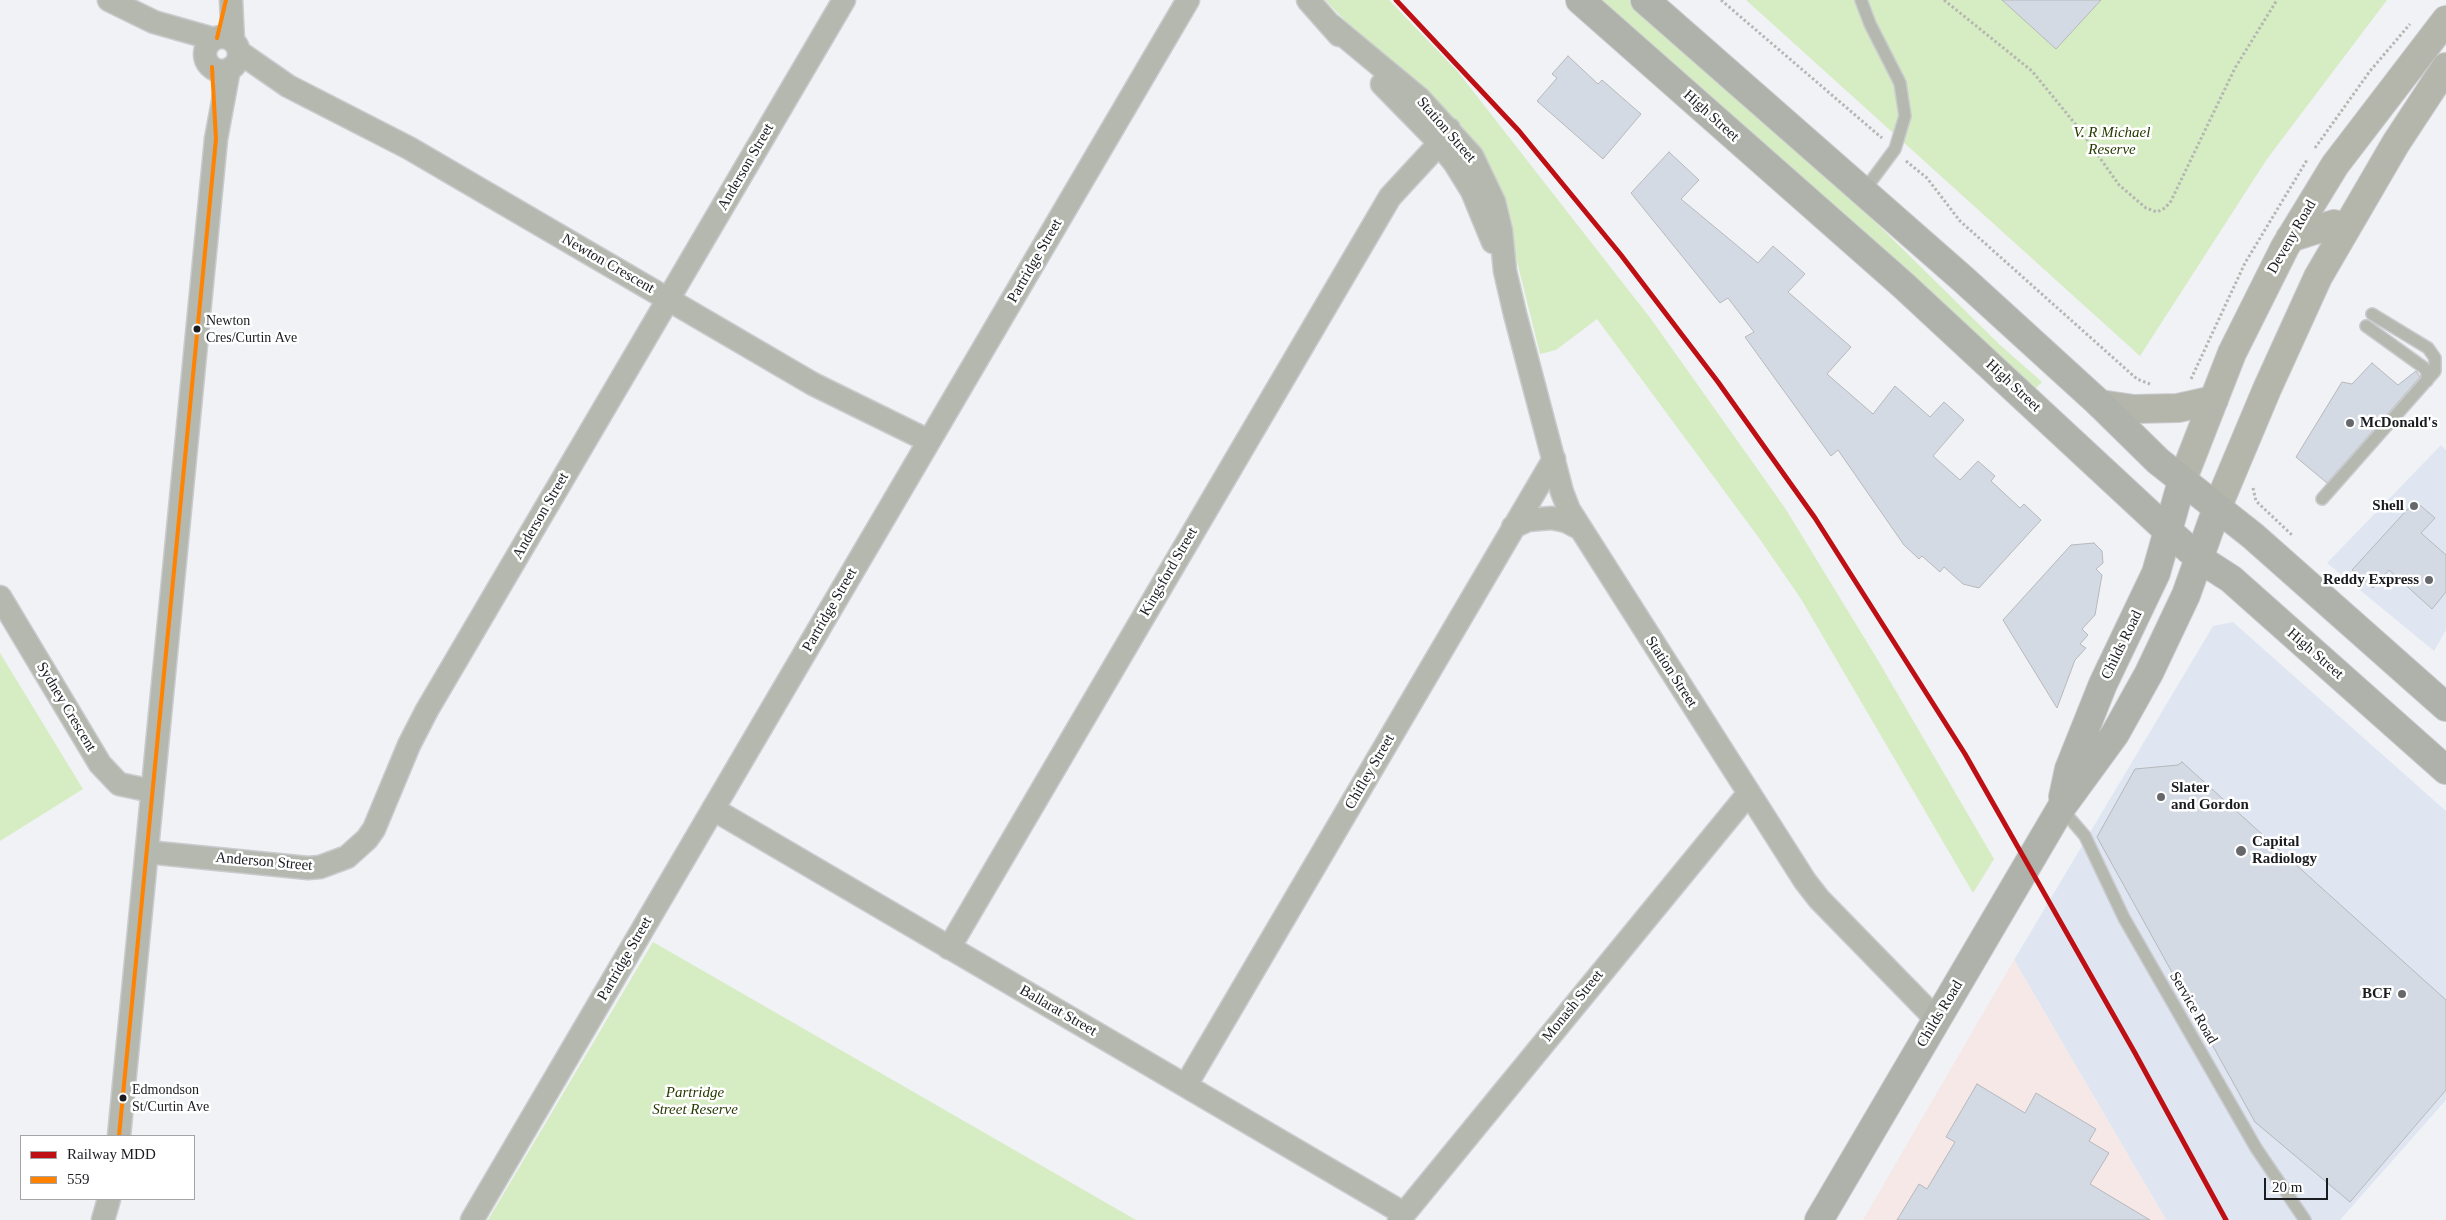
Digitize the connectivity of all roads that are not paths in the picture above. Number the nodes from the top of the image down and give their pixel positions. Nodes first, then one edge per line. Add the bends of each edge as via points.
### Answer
1 (109, 0) edge
2 (226, 0) edge
3 (232, 0) edge
4 (844, 0) edge
5 (1188, 0) edge
6 (1308, 0) edge
7 (1580, 0) edge
8 (1645, 0) edge
9 (1861, 0) edge
10 (2446, 20) edge
11 (222, 54) junction
12 (2446, 67) edge
13 (1440, 136) junction
14 (1863, 192) junction
15 (2346, 227) junction
16 (2290, 238) junction
17 (668, 300) junction
18 (2372, 314) dead end
19 (2366, 326) dead end
20 (2428, 381) junction
21 (2214, 400) junction
22 (2100, 404) junction
23 (929, 441) junction
24 (1554, 460) junction
25 (2182, 481) junction
26 (2322, 498) dead end
27 (2217, 508) junction
28 (1513, 527) junction
29 (1581, 530) junction
30 (2169, 532) junction
31 (2200, 559) junction
32 (0, 597) edge
33 (2446, 708) edge
34 (2446, 770) edge
35 (152, 791) junction
36 (1750, 793) junction
37 (2061, 808) junction
38 (713, 809) junction
39 (146, 852) junction
40 (949, 948) junction
41 (1937, 1020) junction
42 (1186, 1085) junction
43 (119, 1135) edge
44 (110, 1200) edge
45 (116, 1200) edge
46 (1401, 1217) edge
47 (103, 1220) edge
48 (118, 1220) edge
49 (472, 1220) edge
50 (1819, 1220) edge
51 (2305, 1220) edge

1 - 11 street, Newton Crescent
2 - 11 street
3 - 11 street
4 - 17 street, Anderson Street
5 - 23 street, Partridge Street
6 - 13 street, Station Street via 1331,25 1420,98
7 - 30 main road, High Street via 1903,285
8 - 14 main road
9 - 14 lane via 1900,83 1905,116 1895,149
10 - 16 street, Deveny Road via 2335,165
11 - 17 street, Newton Crescent via 409,148
11 - 35 street
12 - 15 street
13 - 24 street, Station Street via 1472,156 1494,202 1505,271
13 - 40 street, Kingsford Street via 1390,197
14 - 22 main road
15 - 16 street via 2334,224
15 - 27 street via 2299,317
16 - 21 street, Deveny Road via 2240,337
17 - 23 street, Newton Crescent via 813,384
17 - 39 street, Anderson Street via 427,710 367,840 346,856 320,867 308,868
18 - 20 lane via 2432,352 2435,372
19 - 20 lane via 2423,366
20 - 26 lane
21 - 22 street via 2178,408 2134,409
21 - 25 street, Deveny Road
22 - 25 main road
23 - 38 street, Partridge Street
24 - 28 street, Chifley Street
24 - 29 street, Station Street via 1562,492
25 - 27 main road
25 - 30 main road, Childs Road
27 - 31 main road, Childs Road
27 - 33 main road via 2253,536
28 - 29 street via 1528,520 1552,518 1566,521
28 - 42 street, Chifley Street
29 - 36 street, Station Street
30 - 31 main road, High Street
30 - 37 main road, Childs Road via 2152,582 2103,684 2069,769
31 - 34 main road, High Street via 2230,579
31 - 37 main road, Childs Road via 2149,673 2115,734
32 - 35 street, Sydney Crescent via 100,764 119,784
35 - 39 street
36 - 41 street, Station Street via 1819,900
36 - 46 street, Monash Street
37 - 41 main road, Childs Road
37 - 51 lane, Service Road via 2085,836 2124,918 2256,1148
38 - 40 street, Ballarat Street
38 - 49 street, Partridge Street
39 - 43 street
40 - 42 street, Ballarat Street
41 - 50 main road, Childs Road
42 - 46 street, Ballarat Street
44 - 47 street
45 - 48 street

